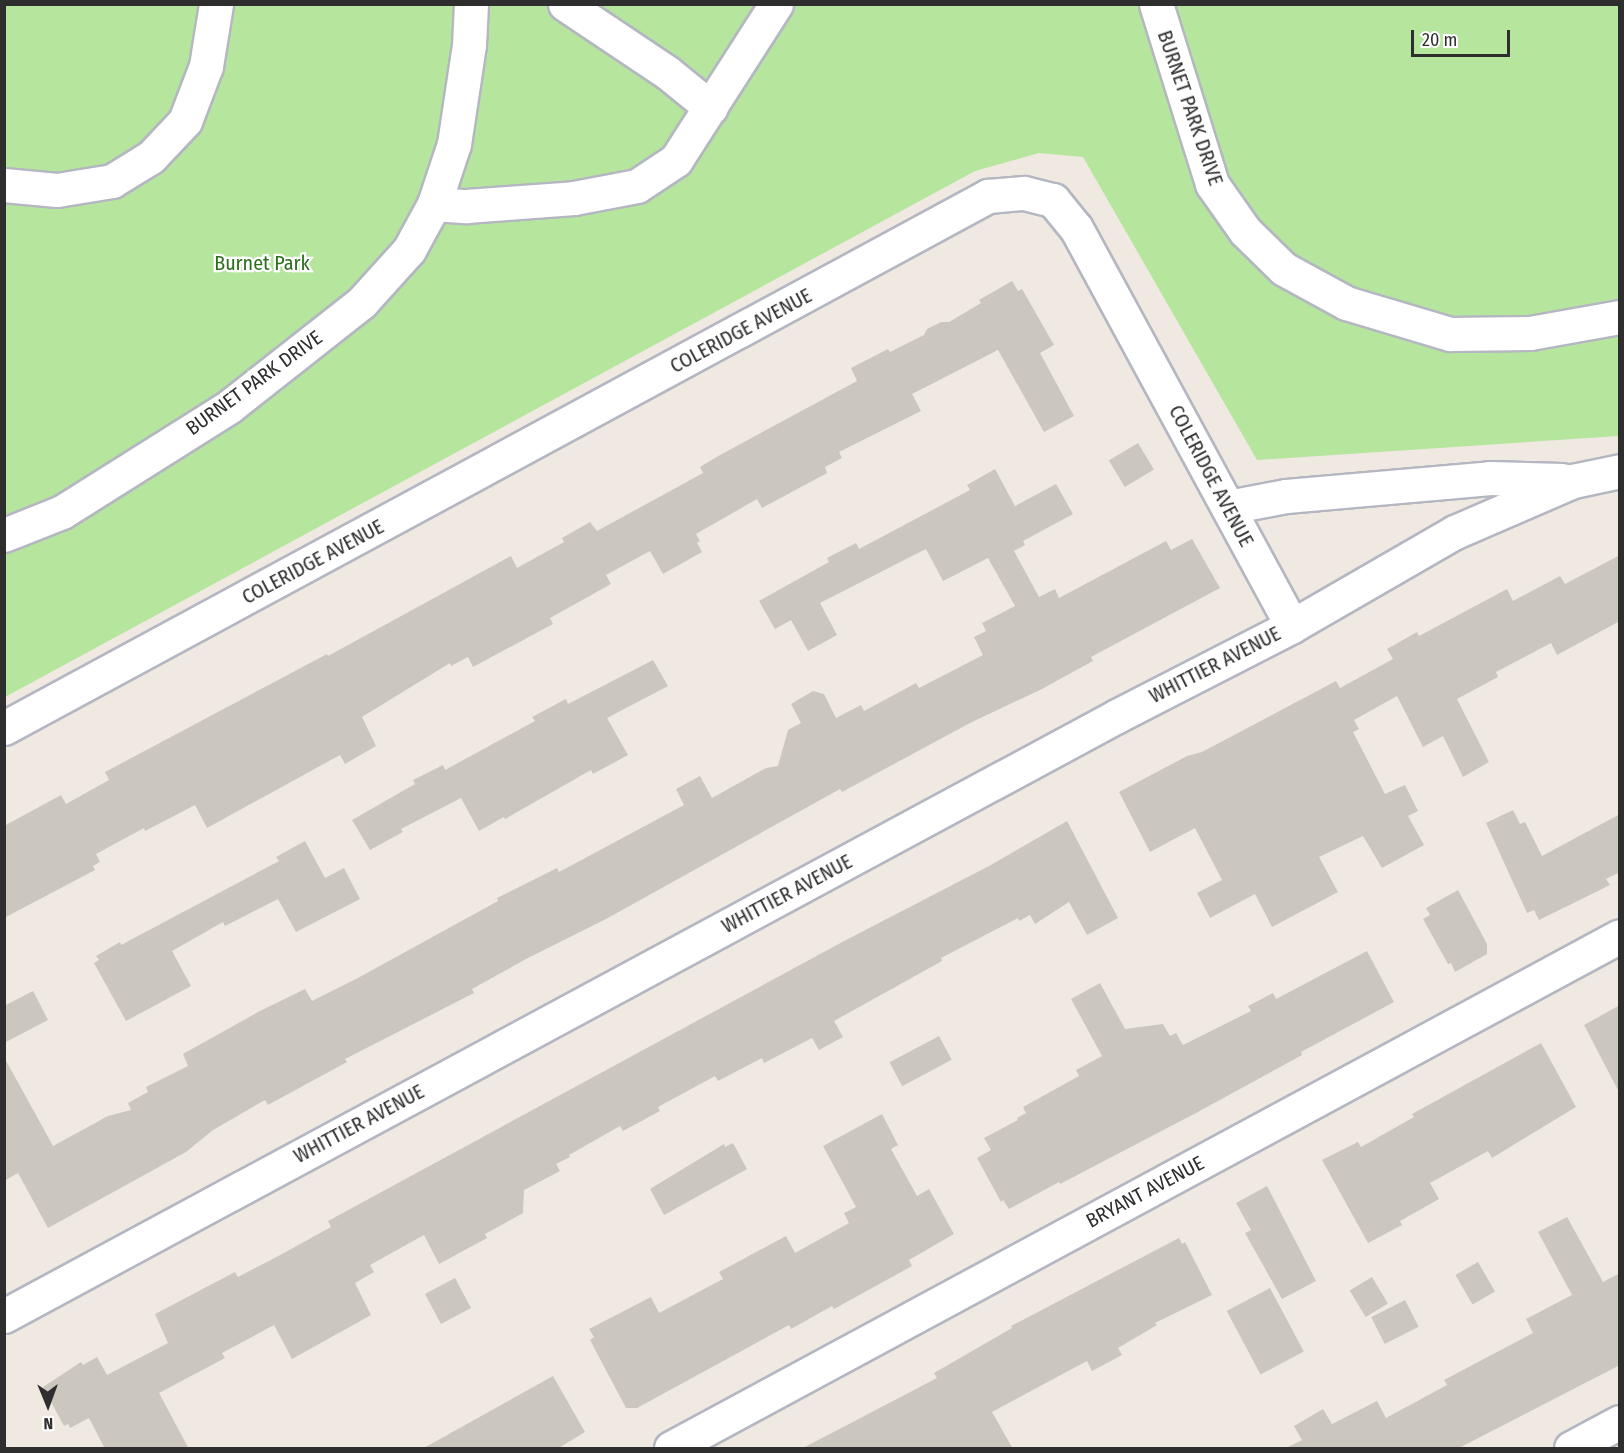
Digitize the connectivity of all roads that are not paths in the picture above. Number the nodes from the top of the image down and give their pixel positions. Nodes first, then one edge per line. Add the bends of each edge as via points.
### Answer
1 (216, 4) edge
2 (471, 4) edge
3 (566, 4) edge
4 (776, 4) edge
5 (1156, 4) edge
6 (711, 108) junction
7 (4, 185) edge
8 (434, 204) junction
9 (1620, 317) edge
10 (1620, 471) edge
11 (1573, 481) junction
12 (1228, 507) junction
13 (4, 535) edge
14 (1292, 626) junction
15 (4, 728) edge
16 (1620, 936) edge
17 (4, 1316) edge
18 (1620, 1422) edge
19 (671, 1449) edge
20 (1571, 1449) edge

1 - 7 street via 206,66 185,121 151,157 112,181 57,190
2 - 8 street, BURNET PARK DRIVE via 454,144
3 - 6 street via 668,73
4 - 6 street
5 - 9 street, BURNET PARK DRIVE via 1212,184 1245,231 1284,268 1346,303 1450,334 1530,333
6 - 8 street via 676,160 637,186 574,198 466,206
8 - 13 street, BURNET PARK DRIVE via 409,250 362,302 230,406 62,512
10 - 11 street, WHITTIER AVENUE
11 - 12 street, WHITTIER AVENUE via 1491,478 1286,496
11 - 14 street, WHITTIER AVENUE via 1455,532
12 - 14 street, COLERIDGE AVENUE
12 - 15 street, COLERIDGE AVENUE via 1076,228 1053,200 1024,193 988,196
14 - 17 street, WHITTIER AVENUE via 1117,716
16 - 19 street, BRYANT AVENUE
18 - 20 street

